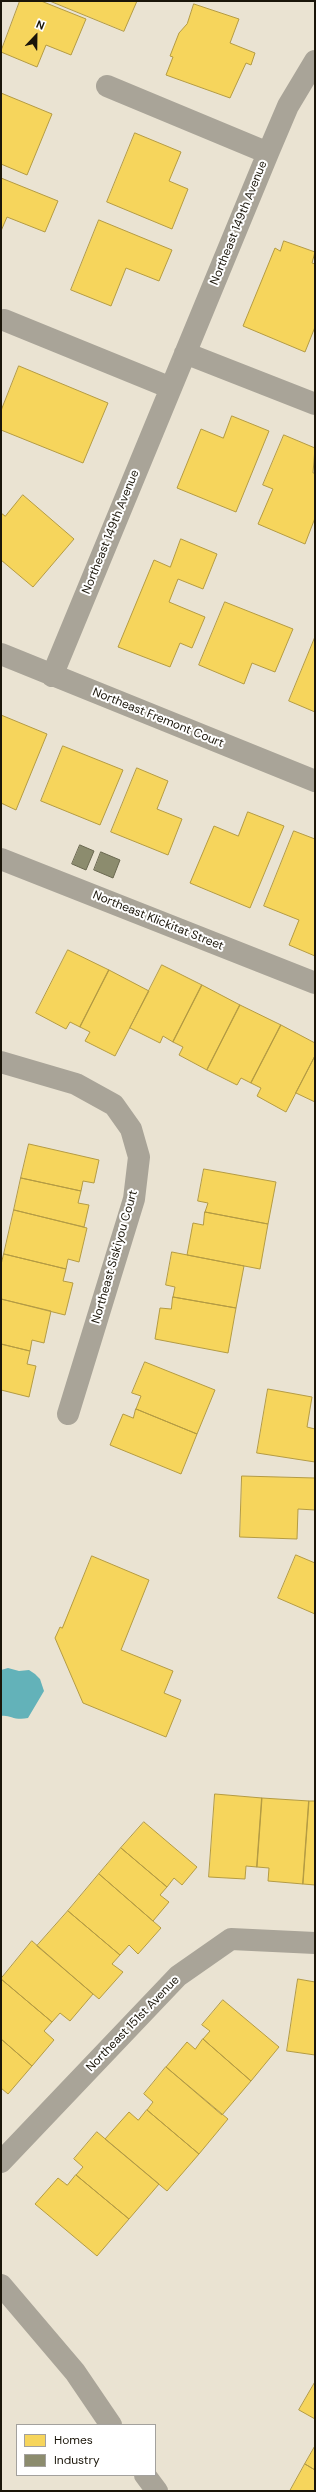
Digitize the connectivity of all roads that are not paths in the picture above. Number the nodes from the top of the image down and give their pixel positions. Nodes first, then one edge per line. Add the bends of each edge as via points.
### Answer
1 (315, 61) edge
2 (107, 86) dead end
3 (268, 153) junction
4 (4, 320) dead end
5 (185, 353) junction
6 (171, 388) junction
7 (315, 404) edge
8 (1, 654) edge
9 (52, 676) junction
10 (315, 781) edge
11 (1, 859) edge
12 (315, 983) edge
13 (1, 1062) edge
14 (68, 1414) dead end
15 (315, 1943) edge
16 (1, 2162) edge
17 (1, 2285) edge
18 (110, 2424) edge
19 (146, 2476) edge
20 (157, 2491) edge

1 - 3 street, Northeast 149th Avenue via 288,106
2 - 3 street
3 - 5 street, Northeast 149th Avenue
4 - 6 street
5 - 6 street, Northeast 149th Avenue
5 - 7 street
6 - 9 street, Northeast 149th Avenue
8 - 9 street, Northeast Fremont Court
9 - 10 street, Northeast Fremont Court
11 - 12 street, Northeast Klickitat Street
13 - 14 street, Northeast Siskiyou Court via 76,1084 114,1105 131,1129 139,1157 134,1199
15 - 16 street, Northeast 151st Avenue via 231,1939 178,1976
17 - 18 street via 75,2372
19 - 20 street

